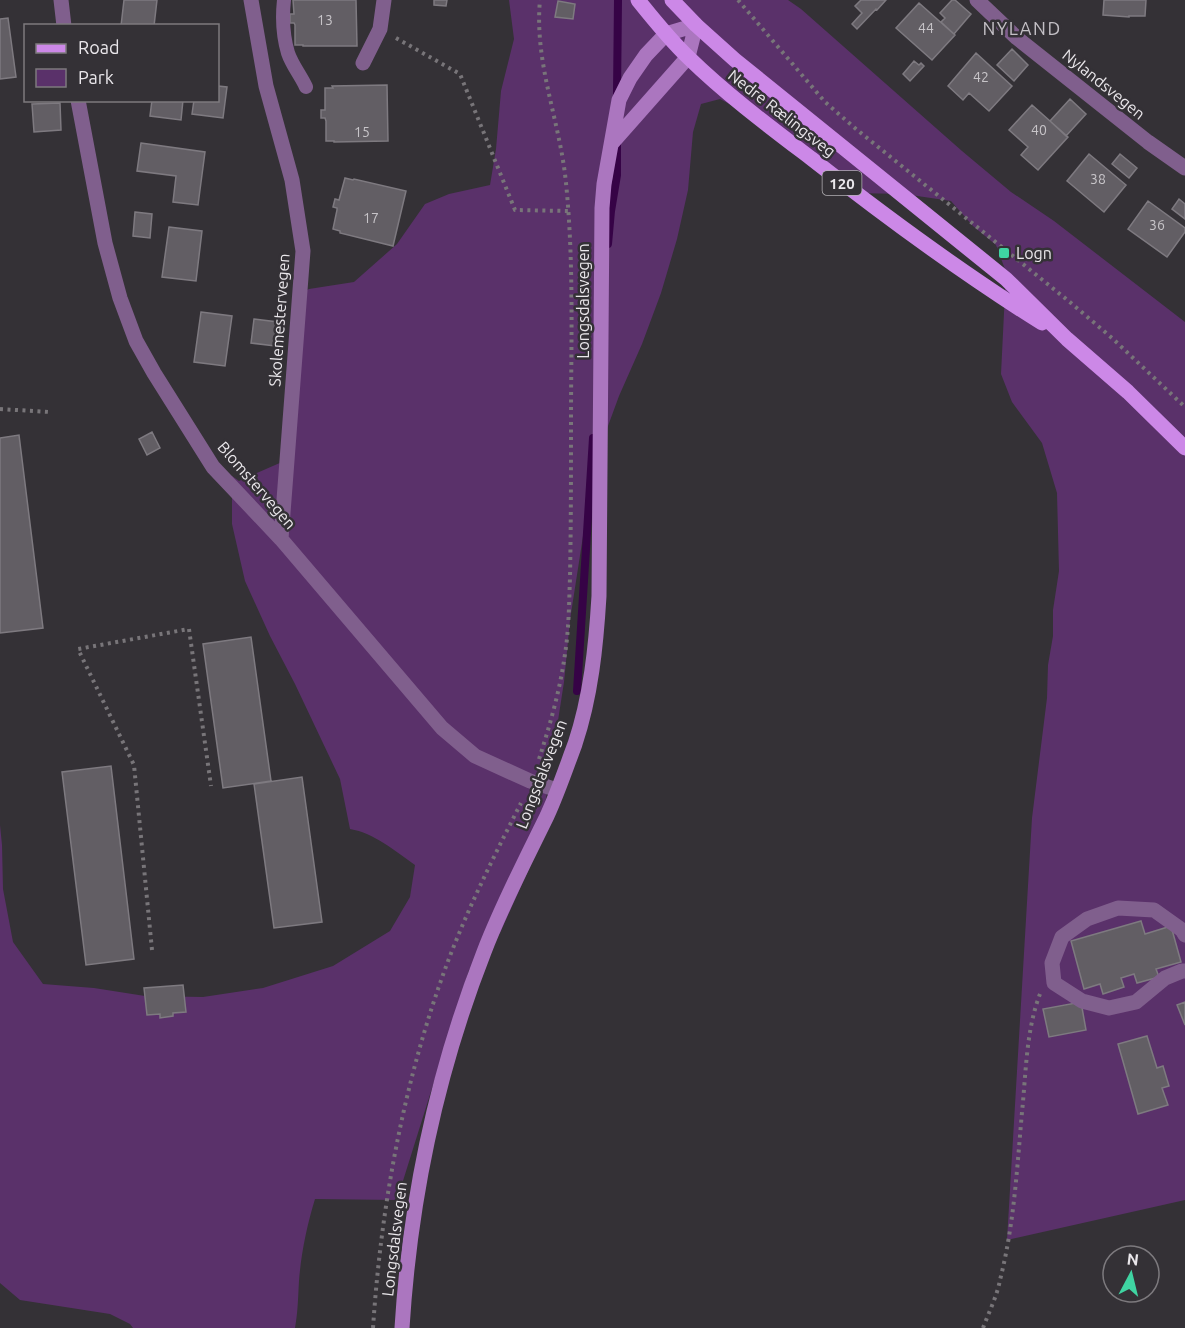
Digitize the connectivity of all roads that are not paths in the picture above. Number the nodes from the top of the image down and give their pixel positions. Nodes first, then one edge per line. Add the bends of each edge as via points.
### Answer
1 (61, 0) edge
2 (252, 0) edge
3 (284, 0) edge
4 (384, 0) edge
5 (638, 0) edge
6 (672, 0) edge
7 (977, 0) edge
8 (64, 24) edge
9 (696, 24) junction
10 (666, 34) junction
11 (688, 57) junction
12 (363, 63) dead end
13 (306, 87) dead end
14 (78, 102) edge
15 (612, 143) junction
16 (1185, 168) edge
17 (1067, 339) junction
18 (1185, 448) edge
19 (281, 539) junction
20 (557, 790) junction
21 (1185, 934) edge
22 (1185, 971) edge
23 (402, 1328) edge

1 - 8 street
2 - 19 street, Skolemestervegen via 266,86 292,180 303,251
3 - 13 lane via 282,14 289,54
4 - 12 street via 380,29
5 - 10 main road, Nedre Rælingsveg / 120
6 - 9 main road, Nedre Rælingsveg / 120
7 - 16 street, Nylandsvegen via 1017,38
9 - 10 main road, Longsdalsvegen
9 - 11 main road
9 - 17 main road, Nedre Rælingsveg / 120 via 765,85 1006,279
10 - 11 main road, Nedre Rælingsveg / 120
10 - 15 main road, Longsdalsvegen via 646,55 619,100
11 - 15 main road
11 - 17 main road, Nedre Rælingsveg / 120 via 863,199 984,286
14 - 19 street, Blomstervegen via 105,243 136,341 213,467
15 - 20 main road, Longsdalsvegen via 602,208 597,626 586,701
17 - 18 main road, Nedre Rælingsveg / 120
19 - 20 street, Blomstervegen via 442,729 475,756
20 - 23 main road, Longsdalsvegen via 484,951 446,1066 410,1239
21 - 22 street via 1154,910 1118,908 1087,919 1062,938 1052,963 1054,983 1082,1001 1109,1008 1136,1002 1165,978

